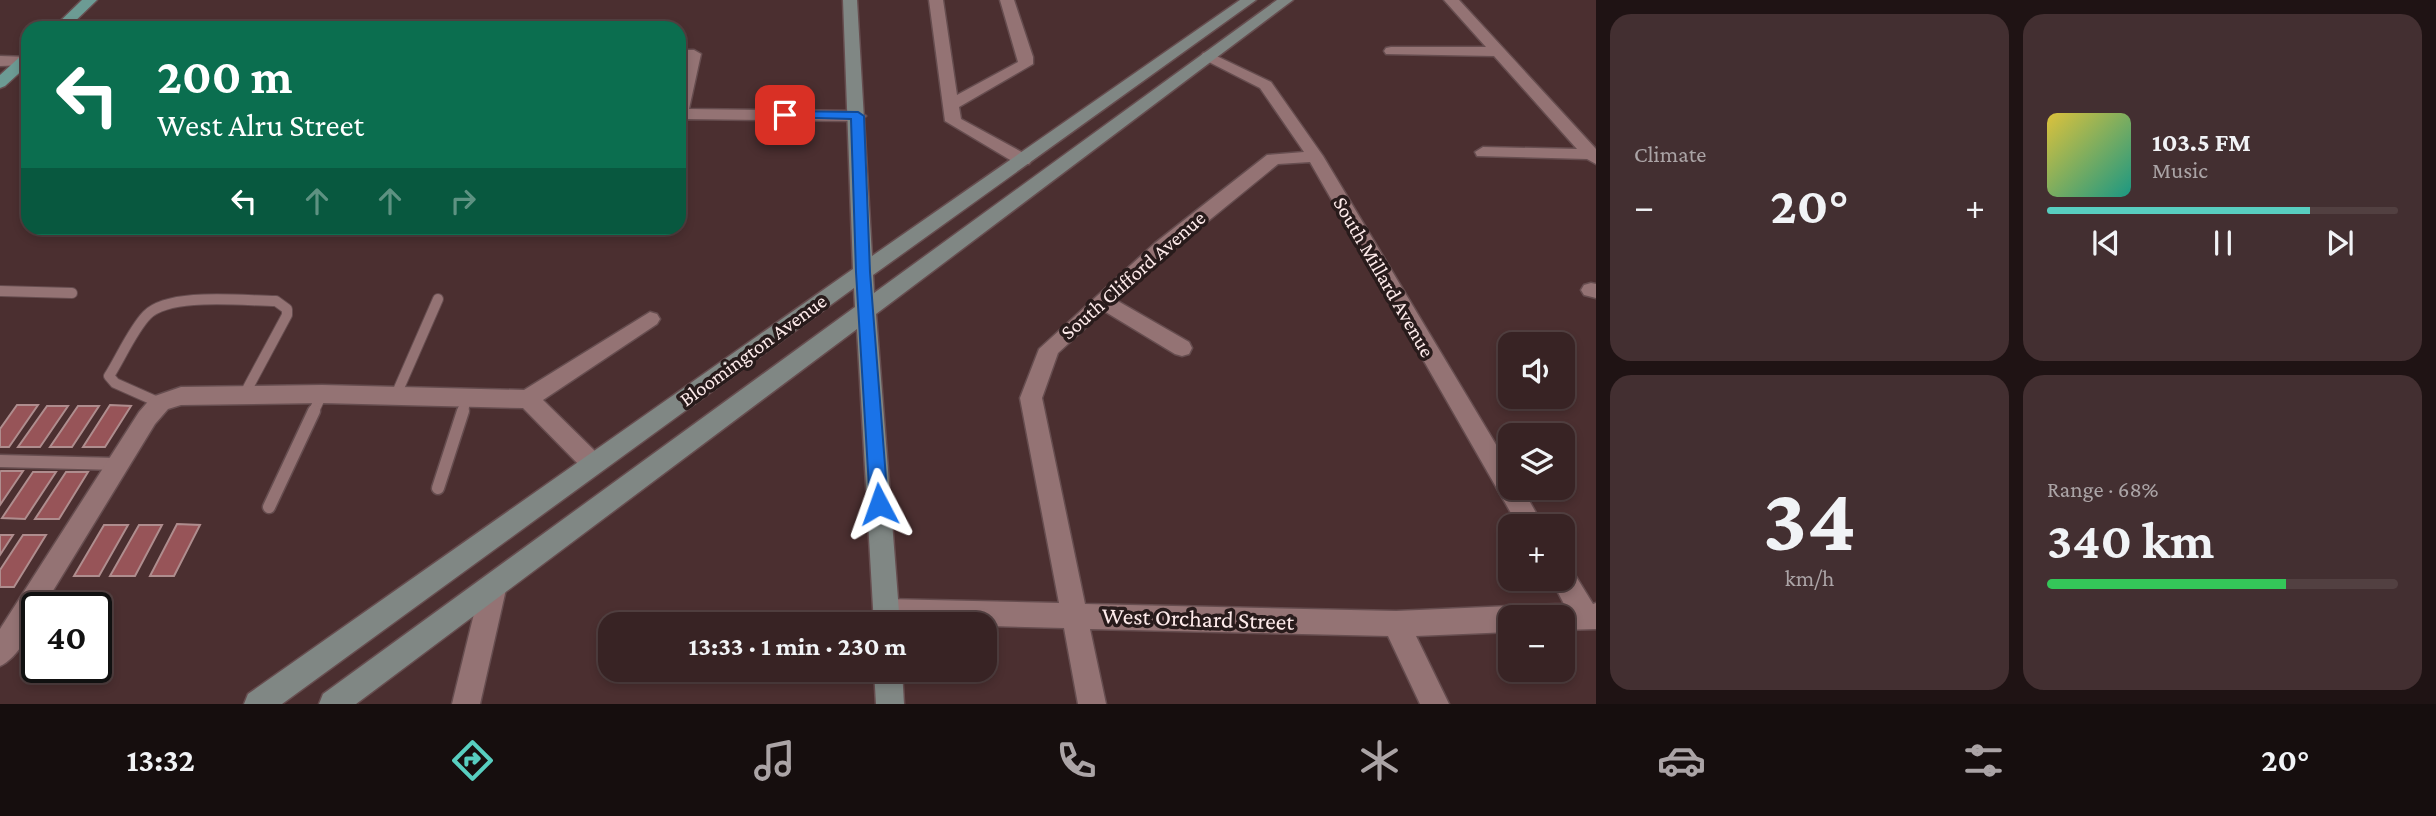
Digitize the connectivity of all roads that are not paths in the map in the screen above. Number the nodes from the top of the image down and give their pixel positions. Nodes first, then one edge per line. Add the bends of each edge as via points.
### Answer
1 (90, 0) edge
2 (850, 0) edge
3 (936, 0) edge
4 (1007, 0) edge
5 (1250, 0) edge
6 (1286, 0) edge
7 (1451, 0) edge
8 (68, 21) edge
9 (1391, 51) dead end
10 (1499, 52) junction
11 (1208, 56) junction
12 (21, 59) edge
13 (0, 61) edge
14 (21, 64) edge
15 (0, 83) edge
16 (953, 104) junction
17 (686, 116) edge
18 (858, 116) junction
19 (1483, 152) dead end
20 (1315, 156) junction
21 (1594, 156) edge
22 (1023, 160) junction
23 (863, 272) junction
24 (0, 291) edge
25 (72, 293) dead end
26 (438, 299) dead end
27 (1104, 302) junction
28 (866, 313) junction
29 (650, 319) dead end
30 (1182, 348) dead end
31 (322, 394) junction
32 (244, 395) junction
33 (396, 395) junction
34 (467, 397) junction
35 (528, 399) junction
36 (160, 403) junction
37 (0, 461) edge
38 (117, 464) junction
39 (593, 464) junction
40 (438, 488) dead end
41 (269, 507) dead end
42 (1524, 514) edge
43 (494, 584) junction
44 (1573, 591) edge
45 (886, 612) edge
46 (1074, 614) junction
47 (1591, 615) edge
48 (997, 616) edge
49 (1498, 620) edge
50 (1396, 624) junction
51 (0, 653) edge
52 (889, 682) edge
53 (258, 704) edge
54 (333, 704) edge
55 (466, 704) edge
56 (890, 704) edge
57 (1092, 704) edge
58 (1435, 704) edge

1 - 8 main road
2 - 18 main road
3 - 16 street
4 - 16 street via 1025,64
5 - 22 main road, Bloomington Avenue
6 - 11 main road, Bloomington Avenue
7 - 10 street
9 - 10 street
10 - 21 street
11 - 20 street, South Millard Avenue via 1266,85
11 - 28 main road, Bloomington Avenue
12 - 13 street
14 - 15 main road
16 - 22 street via 953,121
17 - 18 street
18 - 23 main road
19 - 21 street
20 - 27 street, South Clifford Avenue via 1273,159 1181,232
20 - 42 street, South Millard Avenue
22 - 23 main road, Bloomington Avenue
23 - 28 main road
23 - 39 main road, Bloomington Avenue
24 - 25 lane
26 - 33 lane
27 - 30 street
27 - 46 street, South Clifford Avenue via 1049,349 1031,398
28 - 43 main road, Bloomington Avenue
28 - 45 main road
29 - 35 street
31 - 32 street
31 - 33 street
31 - 41 lane
32 - 36 street via 181,396
32 - 36 lane via 287,309 276,302 181,300 147,315 108,376
33 - 34 street
34 - 35 street
34 - 40 lane
35 - 39 street
36 - 38 street
37 - 38 lane
38 - 51 street
39 - 53 main road, Bloomington Avenue
43 - 54 main road, Bloomington Avenue
43 - 55 street
44 - 47 street
46 - 48 street, West Orchard Street
46 - 50 street, West Orchard Street
46 - 57 street, South Clifford Avenue
49 - 50 street, West Orchard Street
50 - 58 street
52 - 56 main road

